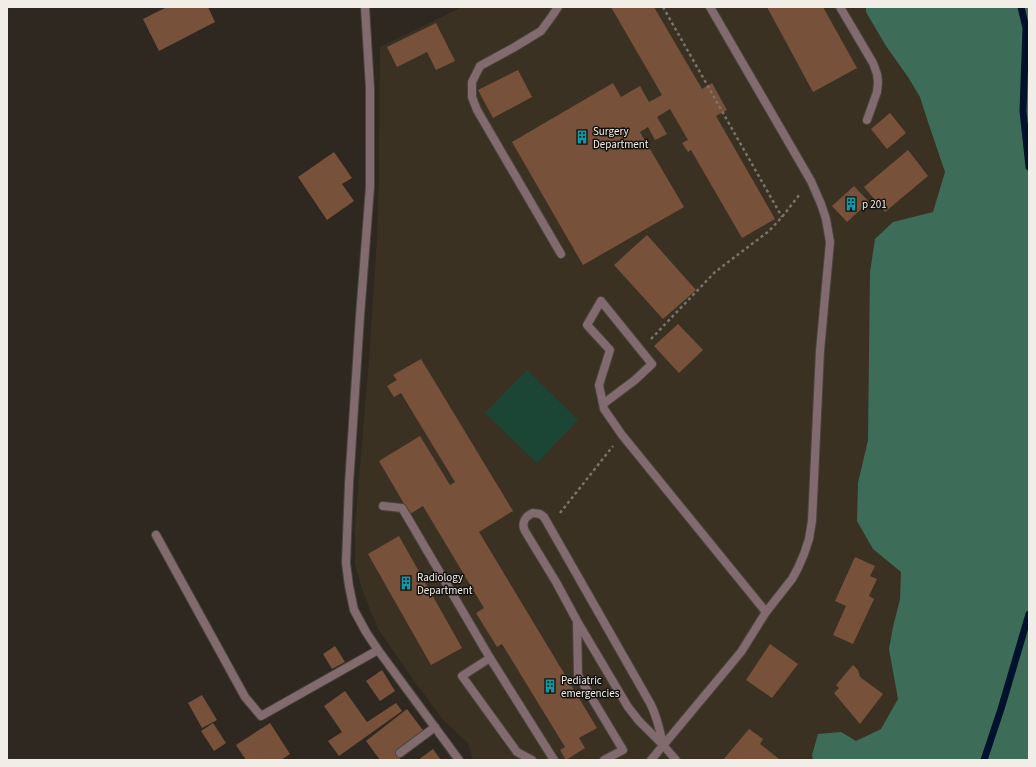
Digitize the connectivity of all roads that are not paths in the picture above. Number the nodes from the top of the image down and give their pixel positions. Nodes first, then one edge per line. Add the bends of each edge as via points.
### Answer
1 (366, 7) edge
2 (558, 7) edge
3 (710, 7) edge
4 (840, 7) edge
5 (867, 120) dead end
6 (561, 254) dead end
7 (603, 404) junction
8 (383, 506) dead end
9 (156, 535) dead end
10 (766, 612) junction
11 (577, 621) junction
12 (378, 650) junction
13 (490, 658) junction
14 (435, 727) junction
15 (663, 745) junction
16 (400, 753) dead end
17 (459, 760) edge
18 (532, 760) edge
19 (554, 760) edge
20 (604, 760) edge
21 (652, 760) edge
22 (676, 760) edge

1 - 12 street via 370,88 370,187 349,476 346,564 354,610
2 - 6 street via 541,30 480,66 472,82 472,98
3 - 10 street via 811,181 821,204 830,242 820,351 809,539 792,579
4 - 5 street via 877,74 877,92
7 - 7 street via 599,385 610,350 587,325 601,300 652,364
7 - 10 street via 622,435
8 - 13 street via 402,508
9 - 12 street via 245,697 260,716
10 - 15 street via 741,652
11 - 15 street via 628,707
11 - 15 street via 525,531 523,523 528,515 536,513 543,516 550,526 655,712
11 - 20 street via 578,675 623,750
12 - 14 street
13 - 18 street via 462,676 518,752
13 - 19 street
14 - 16 street
14 - 17 street
15 - 21 street
15 - 22 street

